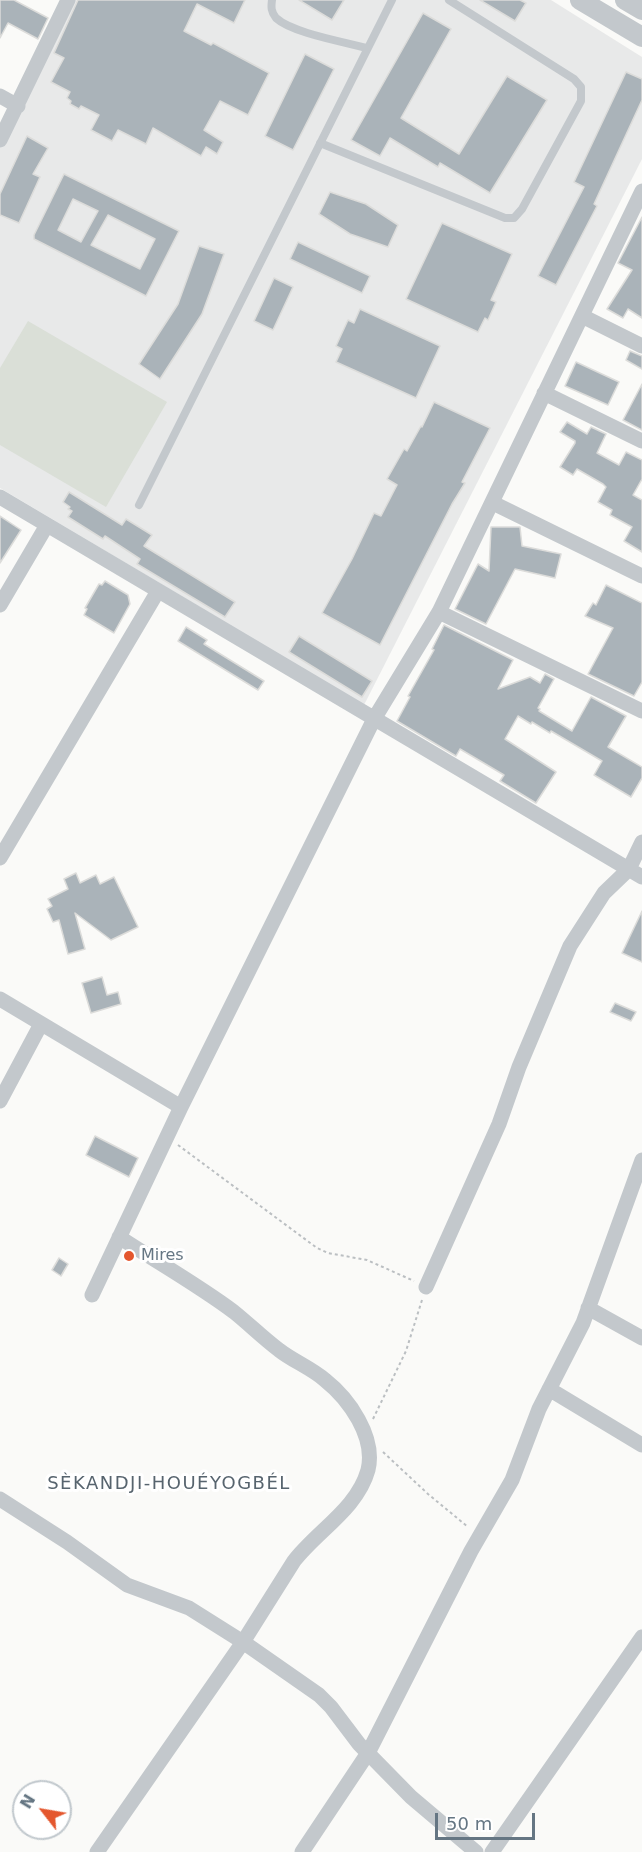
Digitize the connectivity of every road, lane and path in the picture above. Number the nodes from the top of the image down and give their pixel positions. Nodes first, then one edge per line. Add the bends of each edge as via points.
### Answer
1 (68, 0) edge
2 (272, 0) edge
3 (392, 0) edge
4 (449, 0) edge
5 (580, 0) edge
6 (625, 0) edge
7 (642, 10) edge
8 (642, 37) edge
9 (368, 48) junction
10 (0, 96) edge
11 (18, 106) junction
12 (0, 140) edge
13 (320, 143) junction
14 (642, 191) edge
15 (638, 210) edge
16 (582, 316) junction
17 (642, 346) edge
18 (544, 393) junction
19 (642, 441) edge
20 (0, 497) edge
21 (493, 503) junction
22 (139, 505) dead end
23 (47, 525) junction
24 (642, 576) edge
25 (158, 591) junction
26 (0, 605) edge
27 (440, 612) junction
28 (642, 711) edge
29 (374, 719) junction
30 (642, 842) edge
31 (0, 858) edge
32 (635, 873) edge
33 (0, 999) edge
34 (41, 1024) junction
35 (0, 1101) edge
36 (181, 1107) junction
37 (167, 1137) junction
38 (642, 1160) edge
39 (119, 1237) junction
40 (426, 1287) junction
41 (92, 1295) dead end
42 (588, 1308) junction
43 (642, 1338) edge
44 (549, 1389) junction
45 (366, 1435) junction
46 (642, 1445) edge
47 (0, 1499) edge
48 (482, 1533) junction
49 (642, 1637) edge
50 (243, 1642) junction
51 (368, 1752) junction
52 (97, 1852) edge
53 (302, 1852) edge
54 (476, 1852) edge
55 (492, 1852) edge

1 - 11 street
2 - 9 lane via 275,17 287,25
3 - 9 lane
4 - 13 lane via 574,78 581,87 581,101 514,218 505,218
5 - 8 street
6 - 7 street
9 - 13 lane
10 - 11 street
11 - 12 street
13 - 22 lane
14 - 15 street
15 - 16 street
16 - 17 street
16 - 18 street
18 - 19 street
18 - 21 street
20 - 23 street
21 - 24 street
21 - 27 street
23 - 25 street
23 - 26 street
25 - 29 street
25 - 31 street
27 - 28 street
27 - 29 street
29 - 32 street
29 - 36 street
30 - 32 street
32 - 40 street via 598,901 570,946 499,1124
33 - 34 street
34 - 35 street
34 - 36 street
36 - 37 street
37 - 39 street
37 - 40 path via 317,1248 367,1260
38 - 42 street
39 - 41 street
39 - 45 street via 232,1311 279,1350 323,1378 348,1405
40 - 45 path via 406,1351
42 - 43 street
42 - 44 street
44 - 46 street
44 - 48 street via 512,1480
45 - 48 path via 465,1526
45 - 50 street via 369,1460 364,1479 348,1505 294,1561
47 - 50 street via 127,1585 189,1608
48 - 51 street
49 - 55 street
50 - 51 street via 319,1695
50 - 52 street
51 - 53 street
51 - 54 street via 411,1797

